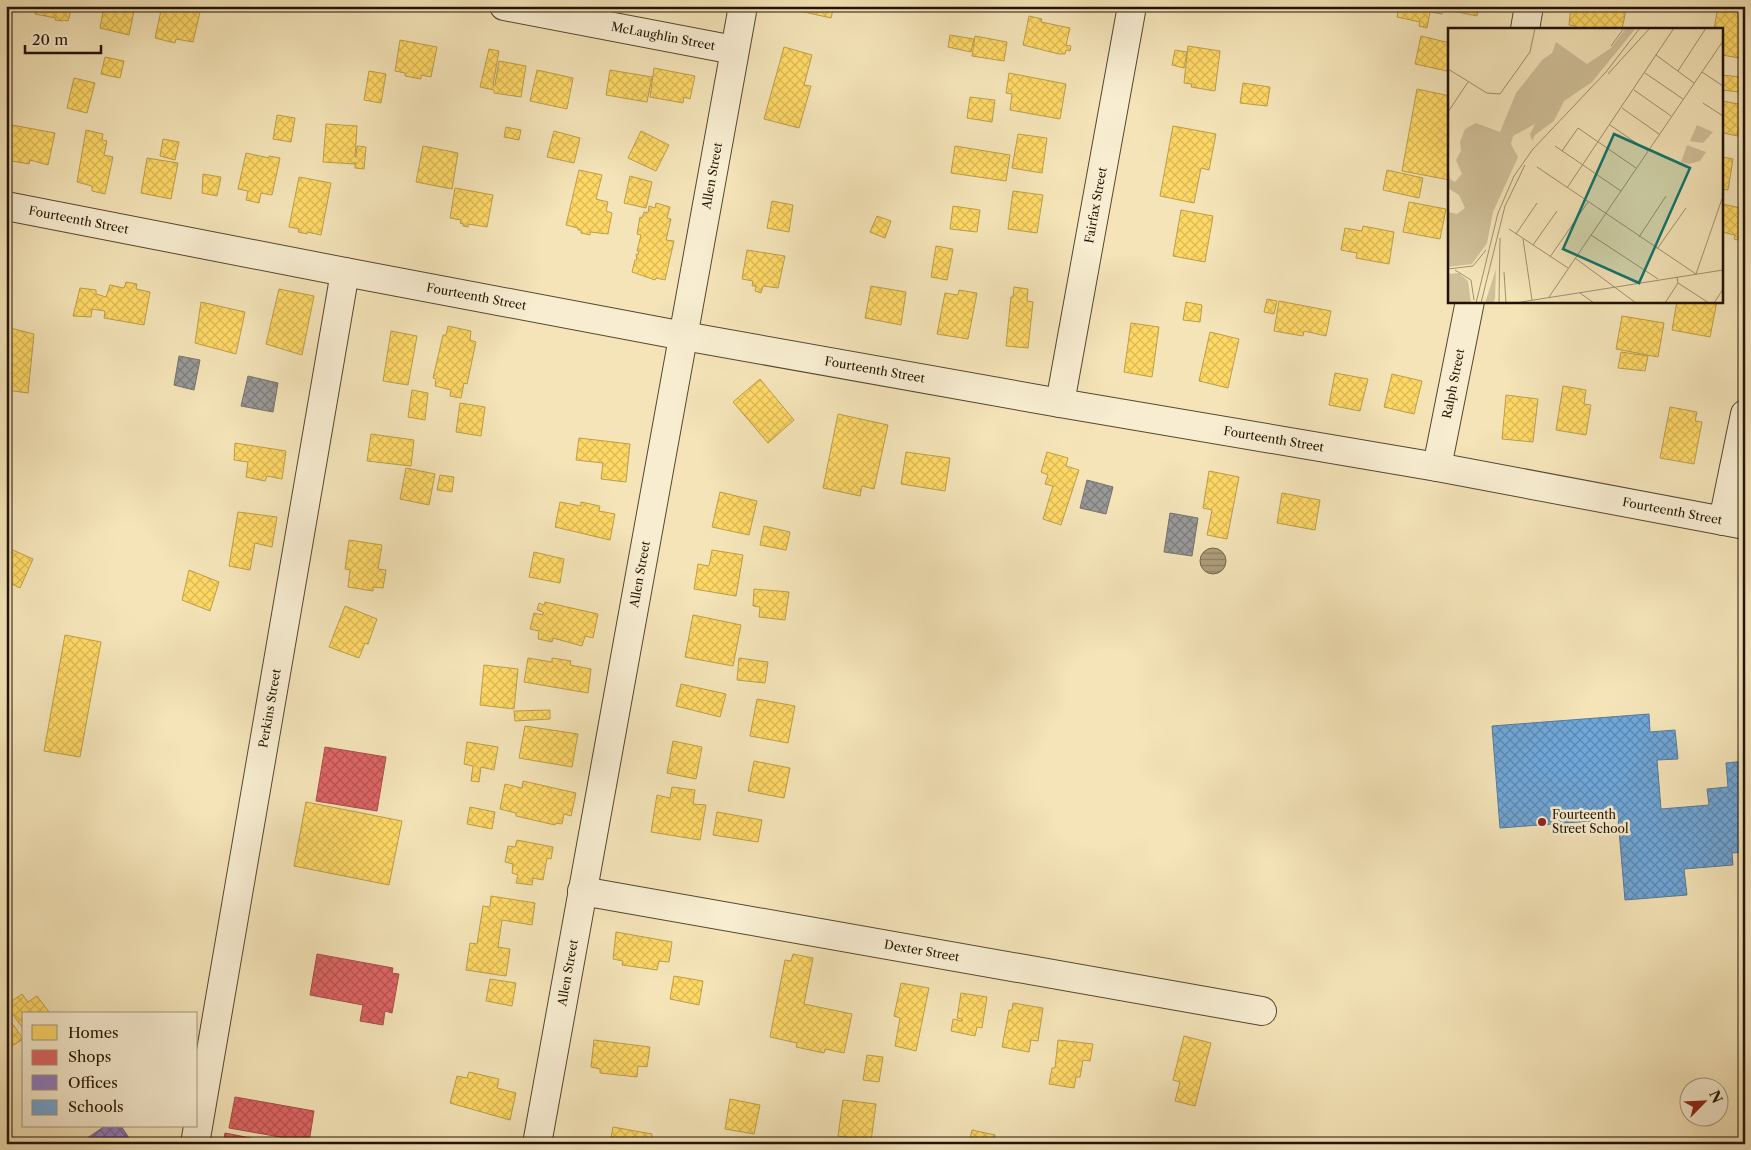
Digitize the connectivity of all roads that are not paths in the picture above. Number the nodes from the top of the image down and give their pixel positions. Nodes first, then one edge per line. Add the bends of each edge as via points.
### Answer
1 (504, 6) edge
2 (743, 6) edge
3 (1132, 6) edge
4 (1529, 6) edge
5 (1525, 28) edge
6 (734, 50) junction
7 (6, 206) edge
8 (345, 272) junction
9 (1470, 302) edge
10 (684, 336) junction
11 (1060, 403) junction
12 (1745, 414) edge
13 (1437, 467) junction
14 (1734, 523) edge
15 (582, 891) junction
16 (1262, 1011) dead end
17 (198, 1127) edge
18 (198, 1128) edge
19 (195, 1144) edge
20 (537, 1144) edge

1 - 6 street, McLaughlin Street
2 - 6 street, Allen Street
3 - 11 street, Fairfax Street
4 - 5 street
6 - 10 street, Allen Street
7 - 8 street, Fourteenth Street
8 - 10 street, Fourteenth Street
8 - 17 street, Perkins Street
9 - 13 street, Ralph Street
10 - 11 street, Fourteenth Street
10 - 15 street, Allen Street
11 - 13 street, Fourteenth Street
12 - 14 street
13 - 14 street, Fourteenth Street
15 - 16 street, Dexter Street
15 - 20 street, Allen Street
18 - 19 street, Perkins Street

